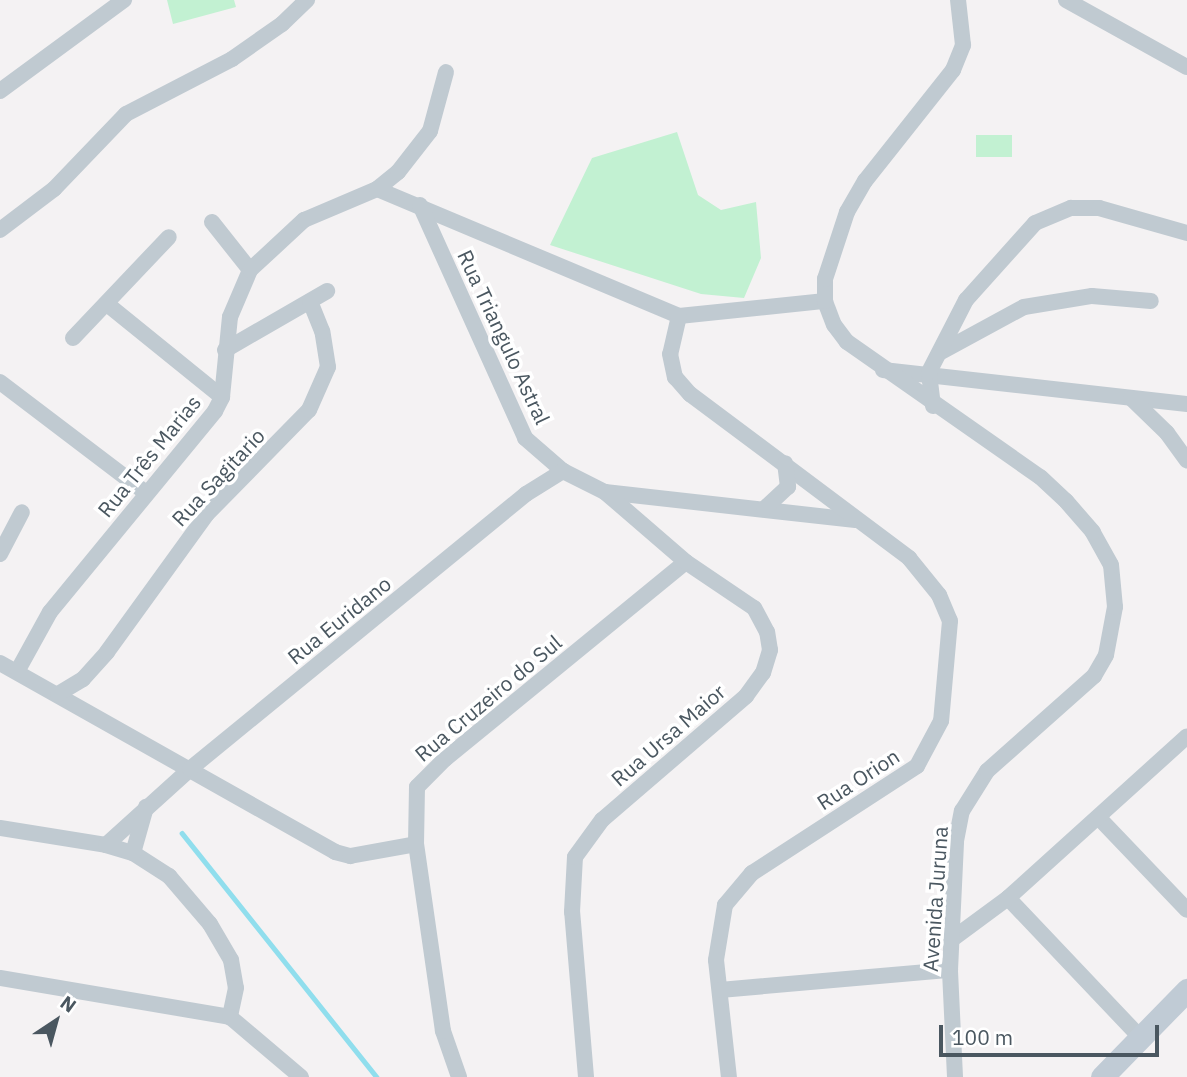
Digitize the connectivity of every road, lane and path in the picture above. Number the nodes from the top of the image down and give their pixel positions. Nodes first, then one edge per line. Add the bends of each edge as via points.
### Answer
1 (124, 0) edge
2 (307, 0) edge
3 (958, 0) edge
4 (1066, 0) edge
5 (1187, 67) edge
6 (446, 72) dead end
7 (0, 91) edge
8 (377, 190) junction
9 (420, 205) junction
10 (212, 222) dead end
11 (0, 230) edge
12 (1187, 233) edge
13 (170, 236) dead end
14 (250, 270) junction
15 (327, 291) dead end
16 (310, 301) junction
17 (1151, 301) dead end
18 (825, 302) junction
19 (107, 304) junction
20 (679, 316) junction
21 (73, 338) dead end
22 (225, 350) junction
23 (942, 352) junction
24 (883, 370) junction
25 (929, 372) junction
26 (0, 382) edge
27 (222, 397) junction
28 (1131, 398) junction
29 (1187, 404) edge
30 (933, 406) junction
31 (1187, 461) edge
32 (785, 463) junction
33 (563, 471) junction
34 (145, 492) junction
35 (605, 492) junction
36 (764, 509) junction
37 (22, 512) dead end
38 (855, 520) junction
39 (0, 554) edge
40 (686, 562) junction
41 (0, 663) edge
42 (18, 670) junction
43 (58, 694) junction
44 (1187, 737) edge
45 (190, 769) junction
46 (146, 807) junction
47 (1099, 818) junction
48 (0, 828) edge
49 (416, 844) junction
50 (106, 845) junction
51 (134, 853) junction
52 (1008, 898) junction
53 (1187, 909) edge
54 (951, 940) junction
55 (950, 970) junction
56 (0, 978) edge
57 (720, 990) junction
58 (1187, 990) edge
59 (230, 1017) junction
60 (1140, 1037) junction
61 (301, 1077) edge
62 (459, 1077) edge
63 (586, 1077) edge
64 (729, 1077) edge
65 (955, 1077) edge
66 (1102, 1077) edge

1 - 7 street
2 - 11 street via 232,59 126,114 54,189
3 - 18 street via 963,45 953,70 865,181 847,212 825,279
4 - 5 street
6 - 8 street via 430,131 398,172
8 - 9 street
8 - 14 street, Rua Três Marias via 304,220
9 - 20 street
9 - 33 street, Rua Triangulo Astral via 525,438
10 - 14 street
12 - 23 street via 1099,208 1054,212 1035,223 981,278
13 - 19 street
14 - 22 street, Rua Três Marias via 230,317
15 - 16 street
16 - 22 street
16 - 43 street, Rua Sagitario via 322,331 328,367 309,410 206,515 107,652 83,679
17 - 23 street via 1092,296 1024,307
18 - 20 street
18 - 24 street, Avenida Juruna via 834,325 848,342
19 - 21 street
19 - 27 street
20 - 32 street, Rua Orion via 670,354 675,377 721,420
22 - 27 street, Rua Três Marias
23 - 25 street
24 - 25 street
24 - 30 street, Avenida Juruna
25 - 28 street
25 - 30 street
26 - 34 street
27 - 34 street, Rua Três Marias
28 - 29 street
28 - 31 street via 1167,433
30 - 54 street, Avenida Juruna via 1040,477 1066,501 1093,532 1111,565 1115,607 1106,655 1094,676 987,771 962,811
32 - 36 street via 788,488
32 - 38 street, Rua Orion
33 - 35 street, Rua Triangulo Astral
33 - 45 street, Rua Euridano via 526,494
34 - 42 street, Rua Três Marias via 50,612
35 - 36 street, Rua Triangulo Astral
35 - 40 street, Rua Ursa Maior
36 - 38 street, Rua Triangulo Astral
37 - 39 street
38 - 57 street, Rua Orion via 909,558 939,595 950,621 941,721 917,766 770,860 734,892 718,928
40 - 49 street, Rua Cruzeiro do Sul via 425,775 417,787
40 - 63 street, Rua Ursa Maior via 754,608 767,632 770,650 763,673 746,696 602,821 575,856 572,912
41 - 42 street
42 - 43 street
43 - 45 street
44 - 47 street
45 - 46 street, Rua Euridano
45 - 49 street via 335,852 360,855
46 - 50 street, Rua Euridano
46 - 51 street
47 - 52 street
47 - 53 street
48 - 50 street
49 - 62 street, Rua Cruzeiro do Sul via 443,1031
50 - 51 street
51 - 59 street via 169,876 210,924 231,960 236,988
52 - 54 street
52 - 60 street
54 - 55 street, Avenida Juruna
55 - 57 street
55 - 65 street, Avenida Juruna
56 - 59 street
57 - 64 street, Rua Orion
58 - 60 main road
59 - 61 street
60 - 66 main road

